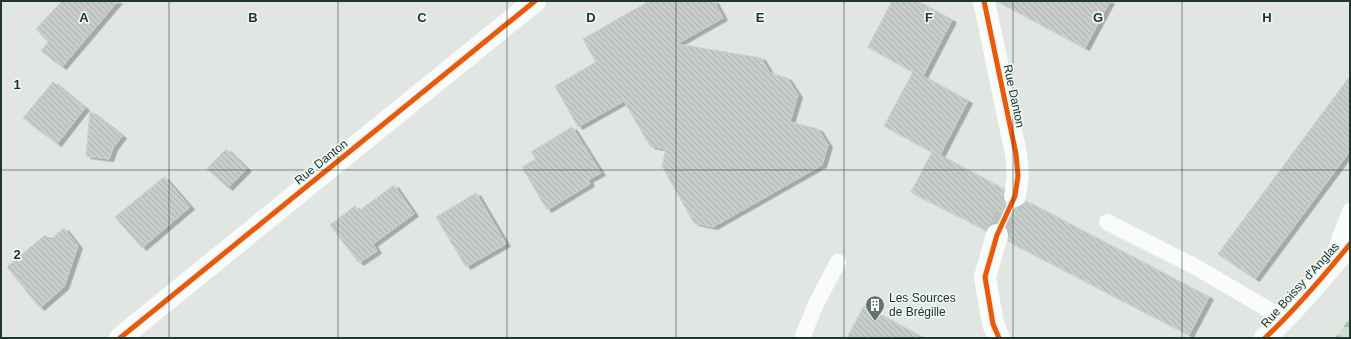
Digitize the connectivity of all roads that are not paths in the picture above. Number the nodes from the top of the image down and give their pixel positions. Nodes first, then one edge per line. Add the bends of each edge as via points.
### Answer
1 (535, 1) edge
2 (984, 1) edge
3 (1015, 196) tunnel mouth
4 (1350, 211) edge
5 (1107, 222) dead end
6 (997, 235) tunnel mouth
7 (1350, 244) edge
8 (838, 262) dead end
9 (1326, 274) junction
10 (1285, 319) junction
11 (120, 338) edge
12 (802, 338) edge
13 (999, 338) edge
14 (1264, 338) edge

1 - 11 street, Rue Danton
2 - 3 street, Rue Danton via 1016,154 1018,176
4 - 9 lane
5 - 10 lane, Rue Boissy d'Anglas via 1194,266
6 - 13 street via 985,277 993,324
7 - 9 street, Rue Boissy d'Anglas
8 - 12 lane
9 - 10 street, Rue Boissy d'Anglas
10 - 14 street, Rue Boissy d'Anglas

